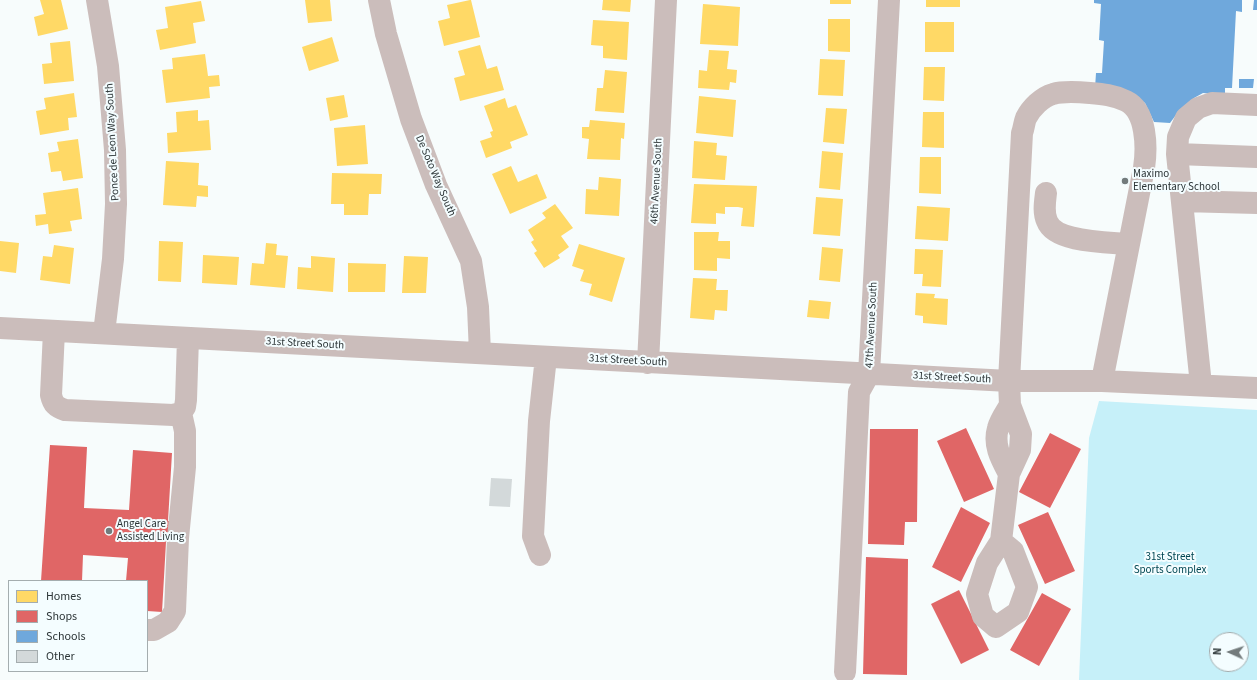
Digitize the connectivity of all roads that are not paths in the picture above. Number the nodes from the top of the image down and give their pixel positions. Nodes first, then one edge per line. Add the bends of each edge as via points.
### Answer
1 (97, 0) edge
2 (379, 0) edge
3 (666, 0) edge
4 (889, 0) edge
5 (1257, 105) edge
6 (1177, 154) junction
7 (1257, 157) edge
8 (1046, 193) dead end
9 (1182, 201) junction
10 (1257, 203) edge
11 (1129, 244) junction
12 (0, 328) edge
13 (54, 330) junction
14 (104, 333) junction
15 (188, 338) junction
16 (480, 353) junction
17 (546, 356) junction
18 (648, 363) junction
19 (869, 374) junction
20 (1102, 381) junction
21 (1009, 382) junction
22 (1201, 385) junction
23 (1257, 388) edge
24 (181, 413) junction
25 (1001, 541) dead end
26 (540, 555) dead end
27 (148, 630) edge
28 (845, 672) dead end

1 - 14 street, Ponce de Leon Way South via 108,66 116,173 113,259
2 - 16 street, De Soto Way South via 386,34 411,118 436,185 471,261 478,307
3 - 18 street, 46th Avenue South
4 - 19 street, 47th Avenue South
5 - 6 street via 1212,102 1198,108 1186,118 1178,137
6 - 7 street
6 - 9 street
8 - 11 street via 1047,221 1054,231 1063,236 1079,239
9 - 10 street
9 - 22 street
11 - 20 street
11 - 21 street via 1146,155 1143,124 1137,112 1128,101 1113,96 1078,92 1053,94 1038,102 1027,117 1022,133
12 - 13 street, 31st Street South
13 - 14 street, 31st Street South
13 - 24 street via 51,395 53,403 58,407 65,410 173,415
14 - 15 street, 31st Street South
15 - 16 street, 31st Street South
15 - 24 street via 186,400
16 - 17 street, 31st Street South
17 - 18 street, 31st Street South
17 - 26 street via 539,421 533,536
18 - 19 street, 31st Street South
19 - 21 street, 31st Street South
19 - 28 street, 47th Avenue South via 859,392
20 - 21 street, 31st Street South
20 - 22 street, 31st Street South
21 - 25 street via 1010,405 1021,434 1020,450 1009,474
22 - 23 street, 31st Street South
24 - 27 street via 185,431 185,467 178,538 175,611 168,622 154,630

